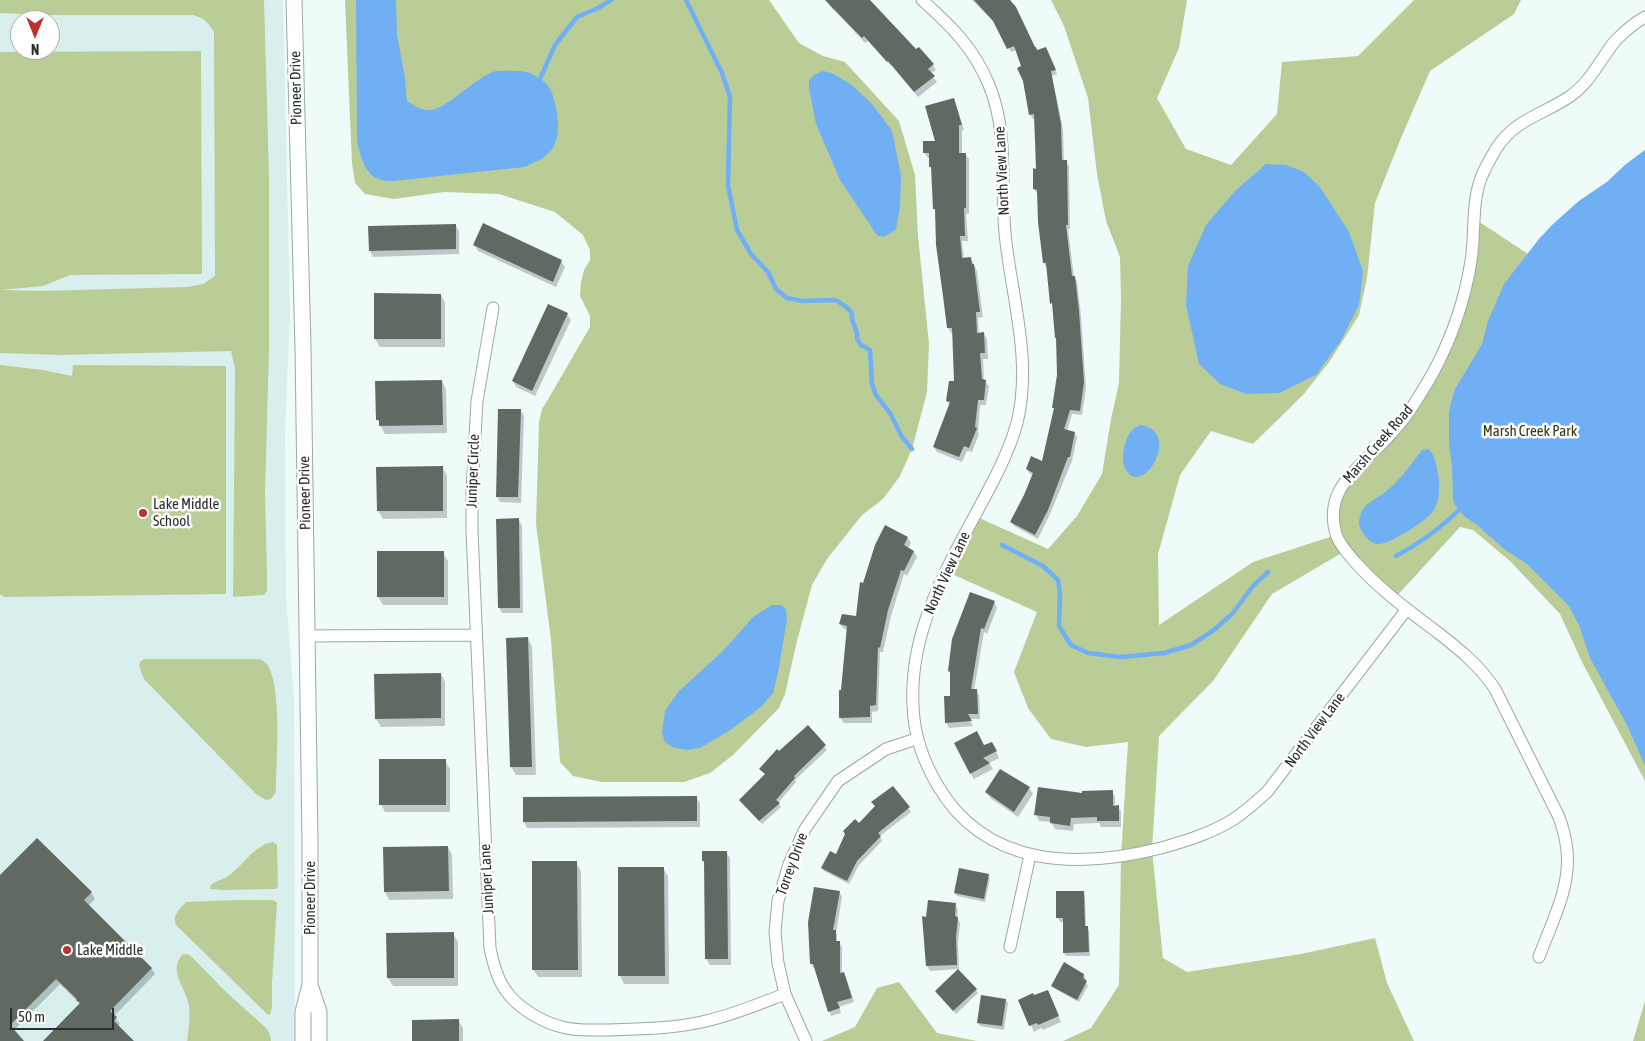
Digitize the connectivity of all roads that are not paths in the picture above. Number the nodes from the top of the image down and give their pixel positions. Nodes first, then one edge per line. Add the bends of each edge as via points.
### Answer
1 (294, 0) edge
2 (922, 0) edge
3 (1645, 16) edge
4 (493, 308) dead end
5 (1407, 609) junction
6 (476, 635) junction
7 (307, 636) junction
8 (916, 739) junction
9 (1030, 854) junction
10 (1010, 947) dead end
11 (1539, 957) dead end
12 (310, 985) junction
13 (785, 994) junction
14 (303, 1041) edge
15 (319, 1041) edge
16 (806, 1041) edge

1 - 7 street, Pioneer Drive
2 - 8 street, North View Lane via 953,28 975,57 990,87 998,114 1005,241 1023,357 1017,422 1006,453 942,575 928,609 913,677
3 - 5 street, Marsh Creek Road via 1616,41 1583,85 1569,97 1509,132 1497,147 1478,188 1466,284 1454,327 1441,357 1403,420 1339,490 1333,516 1336,535 1366,574
4 - 6 street, Juniper Circle via 477,401 474,446 472,532
5 - 9 street, North View Lane via 1267,792 1233,820 1188,841 1112,858 1062,859
5 - 11 street, Marsh Creek Road via 1470,657 1485,673 1560,817 1568,853 1567,872
6 - 7 street
6 - 13 street, Juniper Lane via 490,948 500,979 512,999 539,1018 564,1028 646,1029 708,1021
7 - 12 street, Pioneer Drive
8 - 9 street, North View Lane via 943,795 962,818 984,835
8 - 13 street, Torrey Drive via 886,749 838,781 804,829 778,901 775,932
9 - 10 street
12 - 14 street, Pioneer Drive via 303,1012
12 - 15 street, Pioneer Drive via 319,1012
13 - 16 street, Torrey Drive

